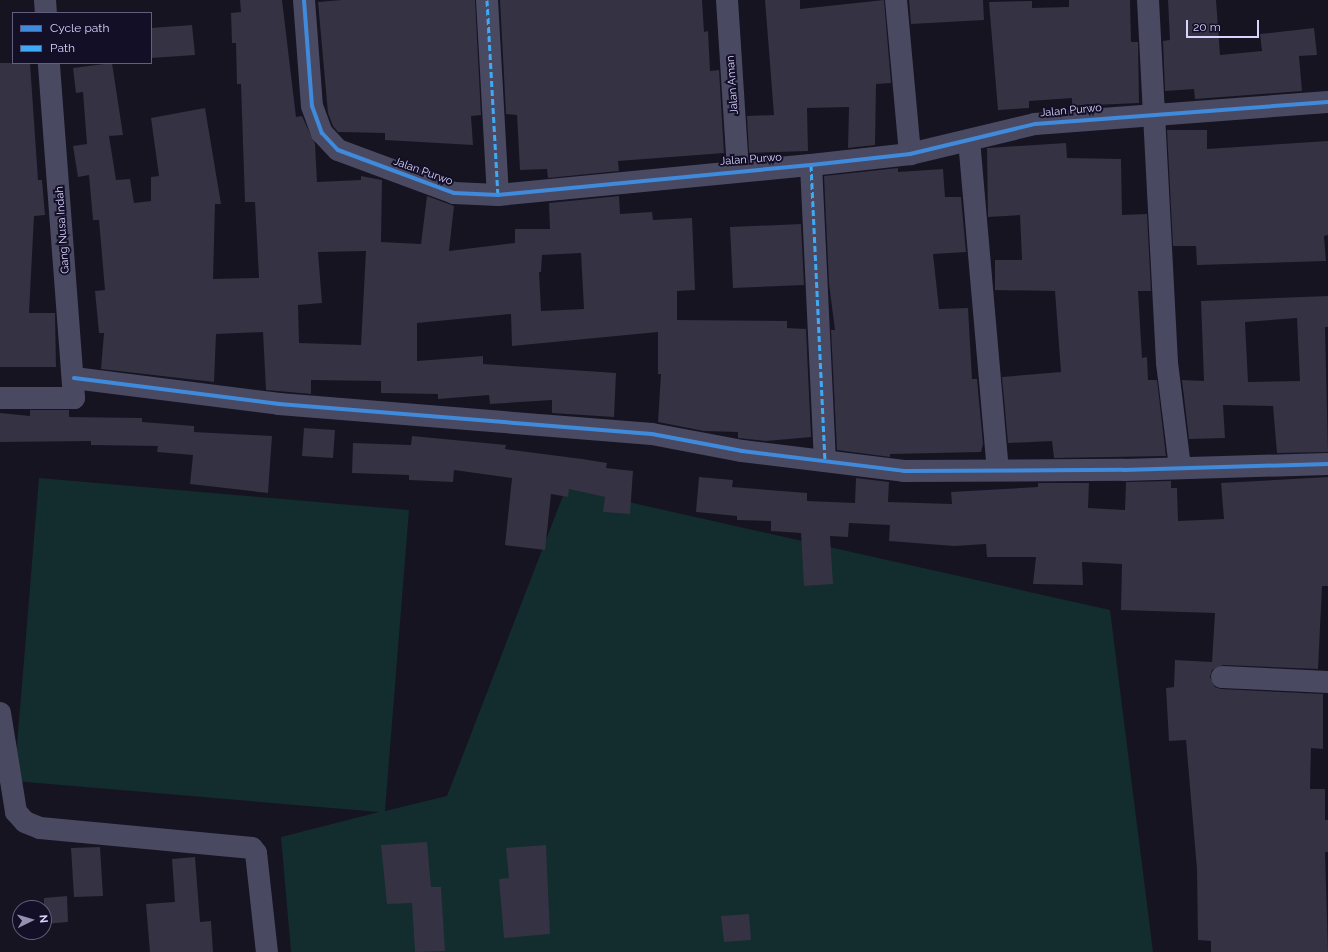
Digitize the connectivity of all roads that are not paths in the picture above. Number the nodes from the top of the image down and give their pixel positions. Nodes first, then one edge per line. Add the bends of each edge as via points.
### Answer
1 (45, 0) edge
2 (304, 0) edge
3 (487, 0) edge
4 (727, 0) edge
5 (896, 0) edge
6 (1148, 0) edge
7 (46, 12) edge
8 (50, 64) edge
9 (1328, 102) edge
10 (1153, 113) junction
11 (969, 140) junction
12 (910, 154) junction
13 (811, 165) junction
14 (738, 169) junction
15 (498, 195) junction
16 (74, 388) junction
17 (0, 398) edge
18 (825, 461) junction
19 (1328, 464) edge
20 (1180, 467) junction
21 (998, 470) junction
22 (1222, 677) dead end
23 (1328, 682) edge
24 (0, 712) edge
25 (267, 952) edge

1 - 7 street
2 - 15 street, Jalan Purwo via 312,106 322,133 338,150 454,193
3 - 15 street
4 - 14 street, Jalan Aman
5 - 12 street
6 - 10 street
8 - 16 street, Gang Nusa Indah
9 - 10 street, Jalan Purwo
10 - 11 street, Jalan Purwo via 1035,124
10 - 20 street via 1167,364
11 - 12 street, Jalan Purwo
11 - 21 street
12 - 13 street, Jalan Purwo
13 - 14 street, Jalan Purwo
13 - 18 street
14 - 15 street, Jalan Purwo
16 - 17 street
16 - 18 street via 652,434 742,451
18 - 21 street via 904,471
19 - 20 street
20 - 21 street
22 - 23 street
24 - 25 street via 16,812 25,822 40,828 252,848 256,852

